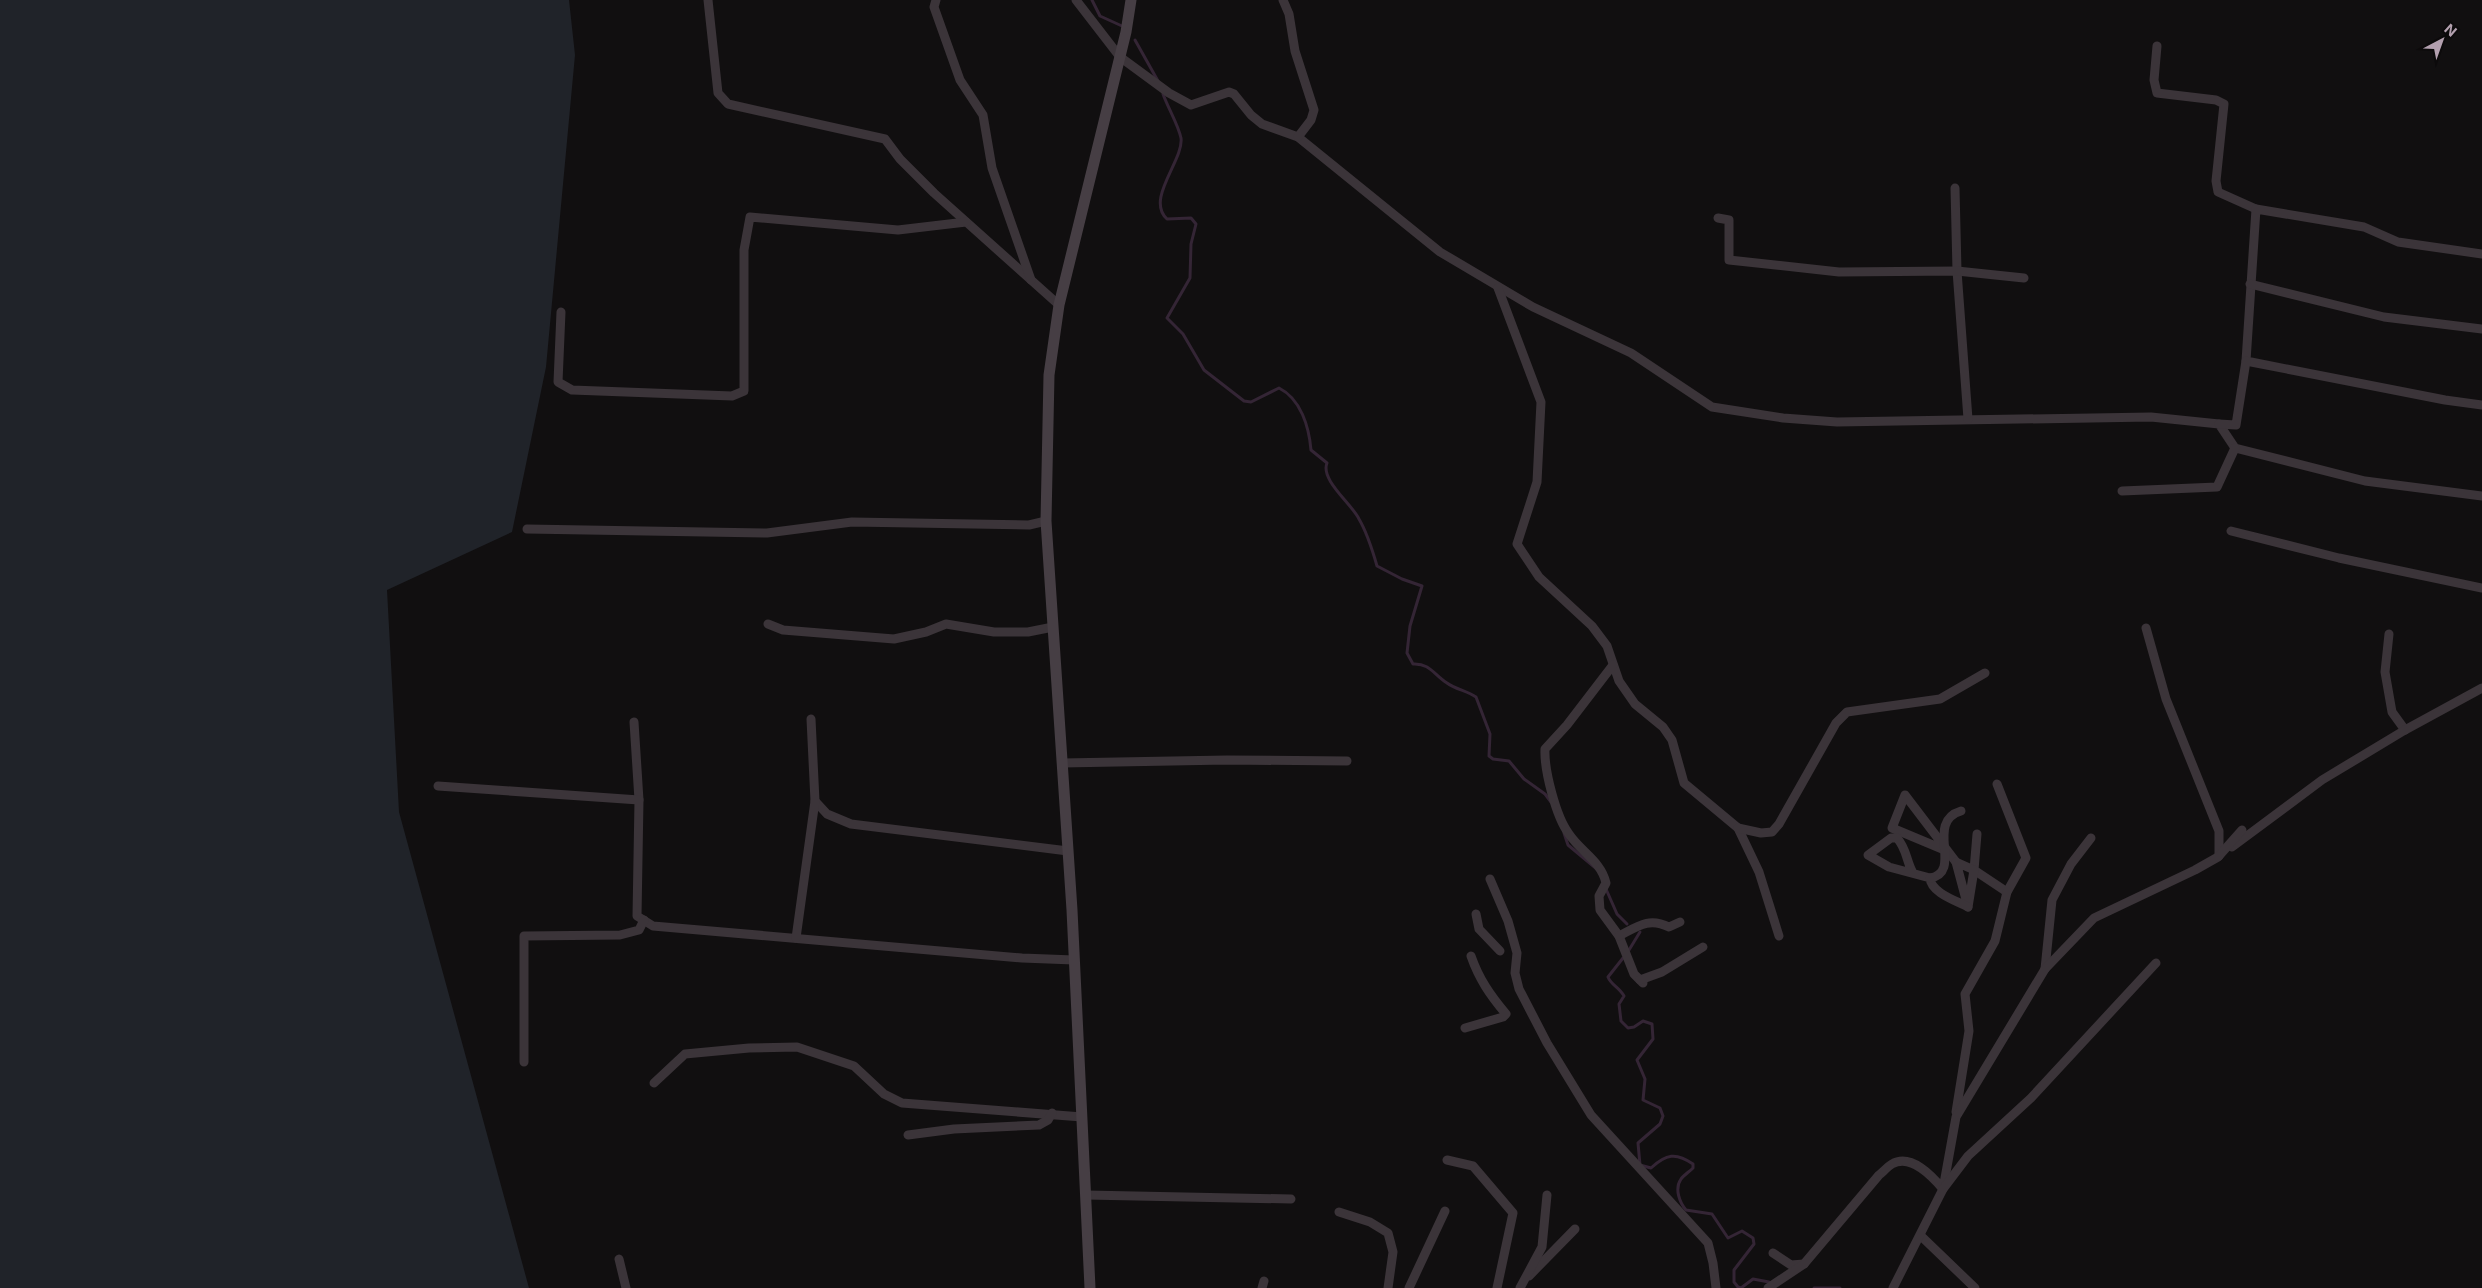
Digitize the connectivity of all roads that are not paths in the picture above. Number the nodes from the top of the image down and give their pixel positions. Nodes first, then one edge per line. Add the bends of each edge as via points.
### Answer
1 (708, 0) edge
2 (936, 0) edge
3 (1076, 0) edge
4 (1131, 0) edge
5 (1283, 0) edge
6 (2157, 46) dead end
7 (1120, 57) junction
8 (1298, 136) junction
9 (1955, 188) dead end
10 (2256, 209) junction
11 (1718, 218) dead end
12 (966, 222) junction
13 (2482, 254) edge
14 (1957, 272) junction
15 (2024, 278) dead end
16 (1031, 280) junction
17 (2250, 284) junction
18 (1498, 288) junction
19 (1059, 305) junction
20 (561, 312) dead end
21 (2482, 329) edge
22 (2246, 361) junction
23 (2482, 405) edge
24 (1968, 419) junction
25 (2219, 424) junction
26 (2235, 448) junction
27 (2122, 491) dead end
28 (2482, 496) edge
29 (1046, 521) junction
30 (527, 529) dead end
31 (2231, 531) dead end
32 (2482, 588) edge
33 (768, 624) dead end
34 (1053, 627) junction
35 (2146, 628) dead end
36 (2389, 634) dead end
37 (1613, 665) junction
38 (1985, 674) dead end
39 (2482, 688) edge
40 (811, 719) dead end
41 (634, 722) dead end
42 (2405, 730) junction
43 (1347, 761) dead end
44 (1062, 763) junction
45 (1997, 784) dead end
46 (438, 786) dead end
47 (639, 800) junction
48 (815, 801) junction
49 (1961, 811) dead end
50 (1738, 828) junction
51 (2242, 830) dead end
52 (1977, 834) dead end
53 (2091, 838) dead end
54 (1068, 851) junction
55 (1947, 851) junction
56 (2218, 857) junction
57 (1956, 862) junction
58 (1974, 870) junction
59 (1914, 872) junction
60 (1930, 878) junction
61 (1490, 879) dead end
62 (2007, 892) junction
63 (1968, 907) junction
64 (1476, 914) dead end
65 (644, 920) junction
66 (1680, 922) dead end
67 (1619, 936) junction
68 (1779, 936) dead end
69 (796, 938) junction
70 (1703, 947) dead end
71 (1500, 951) dead end
72 (1471, 956) dead end
73 (1074, 960) junction
74 (2156, 963) dead end
75 (2045, 969) junction
76 (1465, 1028) dead end
77 (524, 1062) dead end
78 (654, 1083) dead end
79 (1052, 1114) junction
80 (1082, 1117) junction
81 (1956, 1117) junction
82 (908, 1135) dead end
83 (1447, 1160) dead end
84 (1943, 1189) junction
85 (1086, 1195) junction
86 (1547, 1195) dead end
87 (1291, 1199) dead end
88 (1445, 1211) dead end
89 (1339, 1212) dead end
90 (1575, 1229) dead end
91 (1921, 1236) junction
92 (1773, 1253) dead end
93 (619, 1258) dead end
94 (1804, 1264) junction
95 (1520, 1286) edge
96 (626, 1288) edge
97 (1090, 1288) edge
98 (1388, 1288) edge
99 (1409, 1288) edge
100 (1497, 1288) edge
101 (1716, 1288) edge
102 (1768, 1288) edge
103 (1893, 1288) edge
104 (1975, 1288) edge

1 - 12 street via 718,94 722,99 728,104 885,138 900,159
2 - 16 street via 934,7 960,80 983,115 992,168
3 - 7 street
4 - 7 main road
5 - 8 street via 1314,110 1311,120
6 - 10 street via 2154,80 2157,93 2216,100 2224,104 2216,181 2218,192
7 - 8 street via 1168,93 1192,105 1229,92 1262,124
7 - 19 main road
8 - 18 street via 1440,252
9 - 14 street
10 - 13 street via 2364,227 2398,242
10 - 17 street
11 - 14 street via 1728,220 1729,260 1837,272
12 - 16 street
12 - 20 street via 898,230 750,217 744,250 744,391 732,396 572,390 558,382
14 - 15 street
14 - 24 street
16 - 19 street
17 - 21 street via 2384,317
17 - 22 street
18 - 24 street via 1631,353 1712,407 1837,422
18 - 37 street via 1541,402 1537,482 1517,544 1539,577 1592,626 1607,646
19 - 29 main road via 1050,375
22 - 23 street
22 - 25 street via 2236,425
24 - 25 street via 2151,417
25 - 26 street
26 - 27 street via 2217,487
26 - 28 street via 2365,481
29 - 30 street via 1029,525 852,522 767,533
29 - 34 main road
31 - 32 street
33 - 34 street via 783,630 894,639 946,624 994,632 1028,632
34 - 44 main road
35 - 56 street via 2166,699 2219,832
36 - 42 street via 2385,672 2392,712
37 - 50 street via 1619,681 1635,704 1663,727 1672,740 1684,783
37 - 67 street via 1545,749 1544,766 1568,833 1604,872 1606,883 1598,903
38 - 50 street via 1940,699 1846,712 1836,723 1772,832
39 - 42 street
40 - 48 street
41 - 47 street
42 - 56 street via 2322,780
43 - 44 street
44 - 54 main road
45 - 62 street via 2026,858
46 - 47 street
47 - 65 street via 637,916
48 - 54 street via 827,814 851,824
48 - 69 street
49 - 55 street via 1953,813 1947,820 1944,840
50 - 68 street via 1759,872
51 - 56 street
52 - 58 street
53 - 75 street via 2071,864 2052,900
54 - 73 main road
55 - 55 street via 1934,835 1905,795 1892,828
55 - 57 street
55 - 60 street via 1942,870
56 - 75 street via 2094,918
57 - 58 street
57 - 63 street
58 - 62 street
58 - 63 street
59 - 59 street via 1908,864 1904,846 1897,838 1891,838 1868,855 1889,867
59 - 60 street
60 - 63 street via 1935,889
61 - 101 street via 1508,921 1517,953 1515,973 1519,989 1547,1043 1591,1114 1708,1243
62 - 81 street via 1995,940 1965,994 1969,1031
64 - 71 street via 1479,929
65 - 69 street via 653,926
65 - 77 street via 639,930 620,935 524,936
66 - 67 street via 1669,928 1659,922 1644,923
67 - 70 street via 1634,974 1642,981
69 - 73 street
72 - 76 street via 1489,994 1506,1014 1503,1018
73 - 80 main road
74 - 84 street via 2031,1098 1968,1156
75 - 81 street
78 - 79 street via 685,1054 797,1047 854,1066 884,1094 902,1103
79 - 80 street
79 - 82 street via 1039,1124 954,1128
80 - 85 main road
81 - 84 street
83 - 100 street via 1473,1166 1513,1213
84 - 91 street
84 - 94 street via 1926,1170 1908,1163 1892,1164
85 - 87 street
85 - 97 main road
86 - 95 street via 1542,1247
88 - 99 street
89 - 98 street via 1370,1222 1388,1233 1393,1252
90 - 95 street
91 - 103 street
91 - 104 street
92 - 94 street via 1791,1265
93 - 96 street
94 - 102 street

